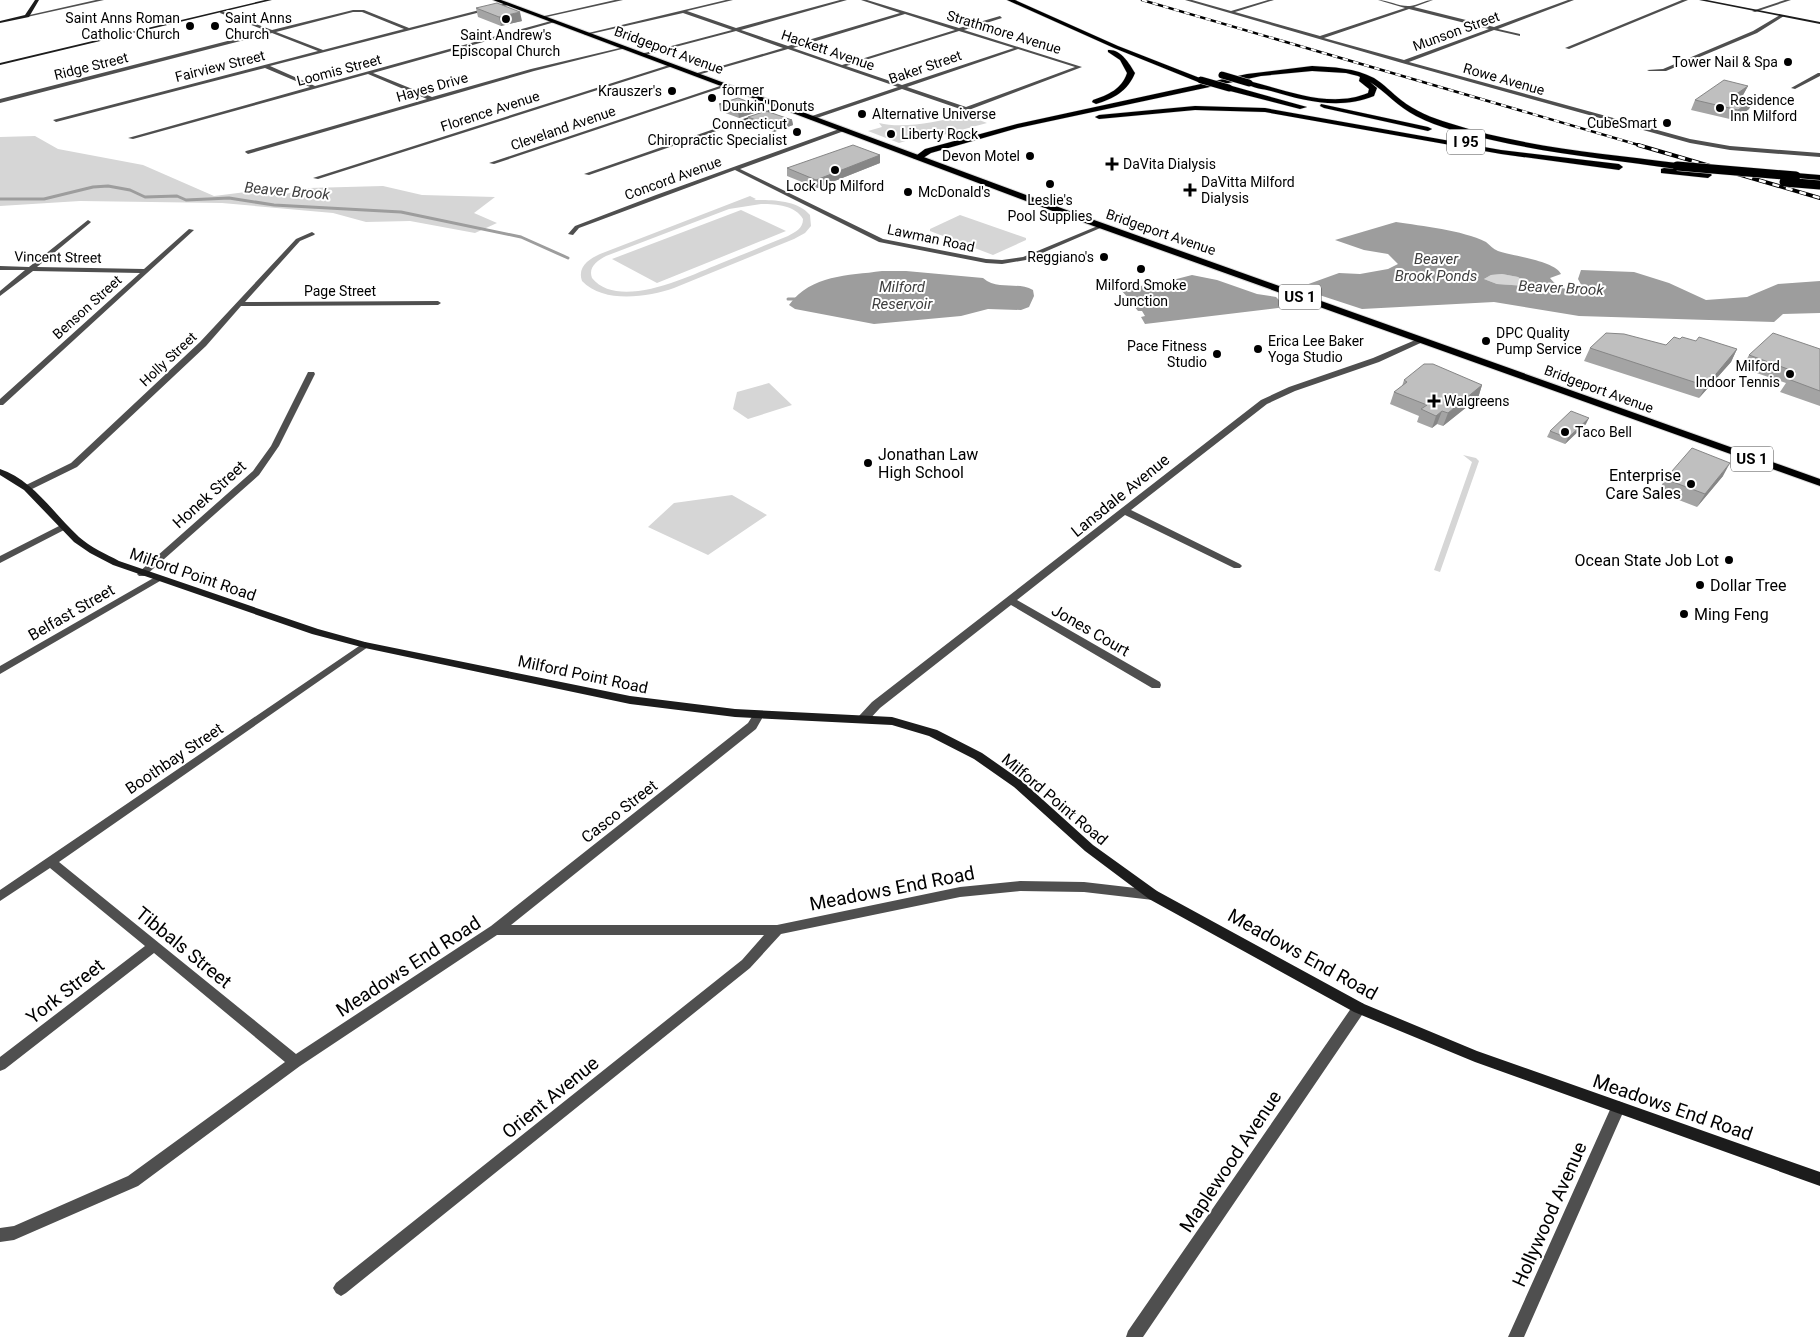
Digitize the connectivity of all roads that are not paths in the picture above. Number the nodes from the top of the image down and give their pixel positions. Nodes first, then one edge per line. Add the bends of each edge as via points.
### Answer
1 (37, 0) edge
2 (102, 0) edge
3 (270, 0) edge
4 (496, 0) edge
5 (621, 0) edge
6 (731, 0) edge
7 (845, 0) edge
8 (863, 0) edge
9 (1010, 0) edge
10 (1025, 0) edge
11 (1187, 0) edge
12 (1272, 0) edge
13 (1380, 0) edge
14 (1431, 0) edge
15 (1572, 0) edge
16 (1686, 0) edge
17 (1701, 0) edge
18 (1789, 0) edge
19 (508, 3) edge
20 (1408, 7) junction
21 (1754, 10) junction
22 (682, 11) junction
23 (221, 12) junction
24 (1231, 12) junction
25 (904, 13) junction
26 (27, 16) junction
27 (1782, 16) junction
28 (542, 17) junction
29 (1000, 17) dead end
30 (0, 22) edge
31 (554, 22) junction
32 (1820, 23) edge
33 (408, 29) junction
34 (1074, 29) junction
35 (1492, 29) junction
36 (735, 30) junction
37 (959, 30) junction
38 (272, 31) junction
39 (586, 34) junction
40 (1518, 35) dead end
41 (1320, 38) junction
42 (624, 48) junction
43 (786, 48) junction
44 (1018, 48) junction
45 (1567, 48) dead end
46 (322, 51) junction
47 (643, 56) junction
48 (1404, 62) junction
49 (0, 64) edge
50 (1178, 65) junction
51 (265, 66) junction
52 (670, 66) junction
53 (842, 66) junction
54 (1196, 69) dead end
55 (1649, 70) dead end
56 (369, 73) junction
57 (1820, 74) edge
58 (696, 75) junction
59 (1213, 75) junction
60 (726, 86) junction
61 (903, 87) junction
62 (315, 88) junction
63 (1793, 88) dead end
64 (432, 99) junction
65 (0, 101) edge
66 (783, 107) junction
67 (966, 109) joint
68 (812, 118) junction
69 (56, 120) dead end
70 (1017, 126) junction
71 (842, 130) junction
72 (131, 138) dead end
73 (986, 141) junction
74 (248, 152) dead end
75 (1820, 155) edge
76 (917, 158) junction
77 (492, 164) dead end
78 (1677, 166) junction
79 (736, 168) junction
80 (587, 174) dead end
81 (1708, 175) junction
82 (316, 178) dead end
83 (1820, 178) edge
84 (1820, 185) edge
85 (88, 222) dead end
86 (1102, 226) junction
87 (191, 230) dead end
88 (312, 234) dead end
89 (571, 234) dead end
90 (0, 268) edge
91 (32, 268) junction
92 (145, 271) junction
93 (0, 294) edge
94 (438, 303) dead end
95 (242, 304) junction
96 (1423, 340) junction
97 (311, 374) dead end
98 (0, 403) edge
99 (0, 471) edge
100 (1820, 483) edge
101 (28, 488) junction
102 (1125, 511) junction
103 (63, 527) junction
104 (0, 560) edge
105 (1237, 566) dead end
106 (142, 574) junction
107 (157, 579) junction
108 (1011, 601) junction
109 (366, 645) junction
110 (0, 671) edge
111 (1156, 685) dead end
112 (759, 715) junction
113 (863, 719) junction
114 (50, 861) junction
115 (1153, 895) junction
116 (0, 896) edge
117 (495, 930) junction
118 (777, 930) junction
119 (154, 946) junction
120 (1359, 1008) junction
121 (295, 1062) junction
122 (0, 1065) edge
123 (1618, 1108) junction
124 (1820, 1179) edge
125 (0, 1235) edge
126 (341, 1288) dead end
127 (1134, 1337) edge
128 (1516, 1337) edge

1 - 26 main road
2 - 26 street
3 - 23 main road
4 - 19 main road, Bridgeport Avenue / US 1
5 - 28 street
6 - 22 street
7 - 36 street
8 - 25 street, Strathmore Avenue
9 - 34 highway, I 95
10 - 50 highway, I 95
11 - 24 street, Rowe Avenue
12 - 24 street
13 - 20 street
14 - 20 street
15 - 35 street, Munson Street
16 - 45 street
17 - 21 main road
18 - 21 street
19 - 28 main road, Bridgeport Avenue / US 1
19 - 33 street, Fairview Street
20 - 35 street
20 - 41 street
21 - 27 main road
22 - 36 street, Hackett Avenue
22 - 39 street
23 - 38 street
23 - 49 main road
24 - 41 street, Rowe Avenue
25 - 37 street, Strathmore Avenue
25 - 43 street
26 - 30 main road
27 - 32 main road
27 - 55 street via 1755,32 1664,70
28 - 31 main road, Bridgeport Avenue / US 1
29 - 37 street
31 - 39 main road, Bridgeport Avenue / US 1
31 - 56 street, Loomis Street
33 - 38 street, Ridge Street via 363,11
33 - 46 street, Fairview Street
34 - 70 highway via 1122,59 1131,73 1128,82 1106,99
34 - 81 highway, I 95, bridge via 1201,80 1348,118 1570,159
35 - 40 street
35 - 48 street, Munson Street
36 - 43 street, Hackett Avenue
36 - 47 street
37 - 44 street, Strathmore Avenue
37 - 53 street
38 - 46 street
38 - 65 street, Ridge Street
39 - 42 main road, Bridgeport Avenue / US 1
41 - 48 street, Rowe Avenue
42 - 47 main road, Bridgeport Avenue / US 1
42 - 64 street, Hayes Drive
43 - 53 street, Hackett Avenue
43 - 58 street
44 - 61 street, Baker Street
44 - 67 street, Strathmore Avenue via 1080,67
46 - 51 street, Fairview Street
47 - 52 main road, Bridgeport Avenue / US 1
48 - 75 street, Rowe Avenue via 1690,141 1730,148
50 - 54 highway
50 - 59 highway, I 95
51 - 62 street
51 - 69 street, Fairview Street
52 - 58 main road, Bridgeport Avenue / US 1
52 - 82 street, Florence Avenue
53 - 61 street, Hackett Avenue
56 - 62 street, Loomis Street
56 - 64 street
57 - 63 street
58 - 60 main road, Bridgeport Avenue / US 1
59 - 73 highway, bridge via 1222,75 1250,83 1317,99 1333,101 1358,99 1373,91 1365,81 1344,74 1309,70 1277,73 1108,108
59 - 78 highway, I 95 via 1240,85 1357,114 1445,132
60 - 66 main road, Bridgeport Avenue / US 1
60 - 77 street, Cleveland Avenue
61 - 67 street, Hackett Avenue
61 - 68 street, Baker Street
62 - 72 street, Loomis Street
64 - 74 street, Hayes Drive
66 - 68 main road, Bridgeport Avenue / US 1
66 - 80 street
68 - 71 main road, Bridgeport Avenue / US 1
70 - 76 highway via 928,151
70 - 78 highway via 1272,71 1314,68 1369,79 1418,114 1466,130 1530,144
71 - 76 main road, Bridgeport Avenue / US 1
71 - 79 street, Concord Avenue
73 - 76 highway
73 - 81 highway via 1114,115 1195,108 1249,109 1534,157
76 - 86 main road, Bridgeport Avenue / US 1
78 - 83 highway, I 95, bridge
79 - 86 street, Lawman Road via 889,244 986,262 1024,259
79 - 89 street, Concord Avenue via 577,227
81 - 84 highway, I 95, bridge
85 - 91 street
86 - 96 main road, Bridgeport Avenue / US 1
87 - 92 street, Benson Street
88 - 95 street, Holly Street via 298,240
90 - 91 street, Vincent Street
91 - 92 street, Vincent Street
91 - 93 street
92 - 98 street, Benson Street
94 - 95 street, Page Street
95 - 101 street, Holly Street via 74,465
96 - 100 main road, Bridgeport Avenue / US 1
96 - 102 street, Lansdale Avenue via 1272,397
97 - 106 street, Honek Street via 275,446 256,474
99 - 101 main road, Milford Point Road
101 - 103 main road, Milford Point Road
102 - 105 street
102 - 108 street, Lansdale Avenue
103 - 104 street
103 - 106 main road, Milford Point Road via 93,551
106 - 107 main road, Milford Point Road
107 - 109 main road, Milford Point Road via 315,632
107 - 110 street, Belfast Street
108 - 111 street, Jones Court
108 - 113 street, Lansdale Avenue via 876,705
109 - 112 main road, Milford Point Road via 630,700
109 - 114 street, Boothbay Street
112 - 113 main road, Milford Point Road
112 - 117 street, Casco Street via 752,726
113 - 115 main road, Milford Point Road via 892,721 922,729 978,756 1018,784 1089,848
114 - 116 street, Boothbay Street
114 - 119 street, Tibbals Street
115 - 118 street, Meadows End Road via 1056,886 990,888
115 - 120 main road, Meadows End Road
117 - 118 street, Meadows End Road
117 - 121 street, Meadows End Road
118 - 126 street, Orient Avenue via 746,964
119 - 121 street, Tibbals Street
119 - 122 street, York Street
120 - 123 main road, Meadows End Road via 1475,1056
120 - 127 street, Maplewood Avenue
121 - 125 street, Meadows End Road via 133,1181 14,1233
123 - 124 main road, Meadows End Road
123 - 128 street, Hollywood Avenue

